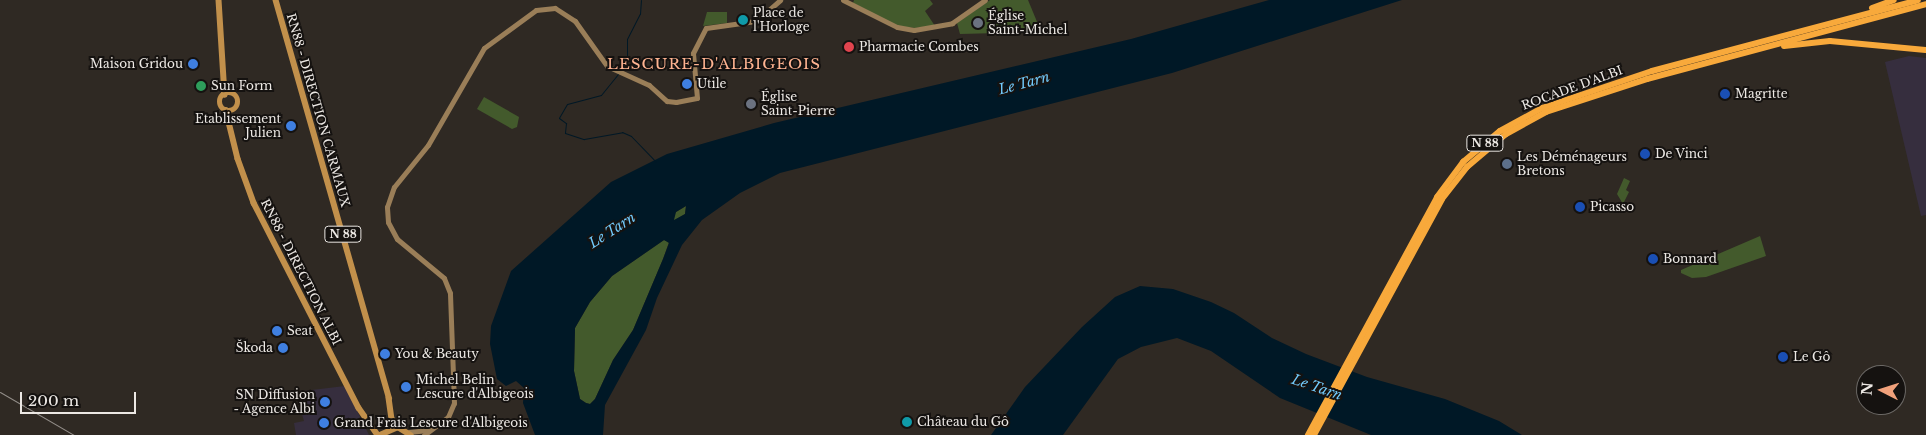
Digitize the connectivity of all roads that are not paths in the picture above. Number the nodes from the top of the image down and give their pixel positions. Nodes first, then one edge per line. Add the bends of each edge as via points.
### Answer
1 (219, 0) edge
2 (276, 0) edge
3 (780, 0) edge
4 (843, 0) edge
5 (985, 0) edge
6 (1894, 0) edge
7 (1918, 0) edge
8 (1926, 4) edge
9 (1851, 18) junction
10 (1763, 48) junction
11 (1926, 50) edge
12 (224, 95) junction
13 (226, 110) junction
14 (1358, 348) junction
15 (398, 427) junction
16 (431, 429) junction
17 (410, 434) edge
18 (379, 435) edge
19 (424, 435) edge
20 (1308, 435) edge
21 (1314, 435) edge

1 - 12 main road
2 - 15 main road, RN88 - DIRECTION CARMAUX / N 88 via 390,398 392,419
3 - 16 street via 762,17 706,28 692,53 698,98 670,102 649,85 615,72 567,13 555,8 536,10 484,48 428,145 394,187 386,214 392,231 406,249 444,278 450,293 455,393 448,417
4 - 5 street via 897,28 914,30 952,23
6 - 9 highway
7 - 9 highway, ROCADE D'ALBI / N 88
8 - 10 highway, ROCADE D'ALBI / N 88
9 - 14 highway, ROCADE D'ALBI / N 88 via 1652,71 1542,108 1513,122 1486,142 1450,178
10 - 11 highway via 1820,41
10 - 14 highway, ROCADE D'ALBI / N 88 via 1671,72 1558,108 1520,125 1492,144 1467,167 1442,199
12 - 13 main road via 221,104
12 - 13 main road via 234,95 238,102 234,110
13 - 18 main road, RN88 - DIRECTION ALBI via 238,159 254,203 359,408
14 - 20 highway, ROCADE D'ALBI / N 88
14 - 21 highway, ROCADE D'ALBI / N 88
15 - 17 main road
15 - 18 main road
16 - 17 street
16 - 19 street

